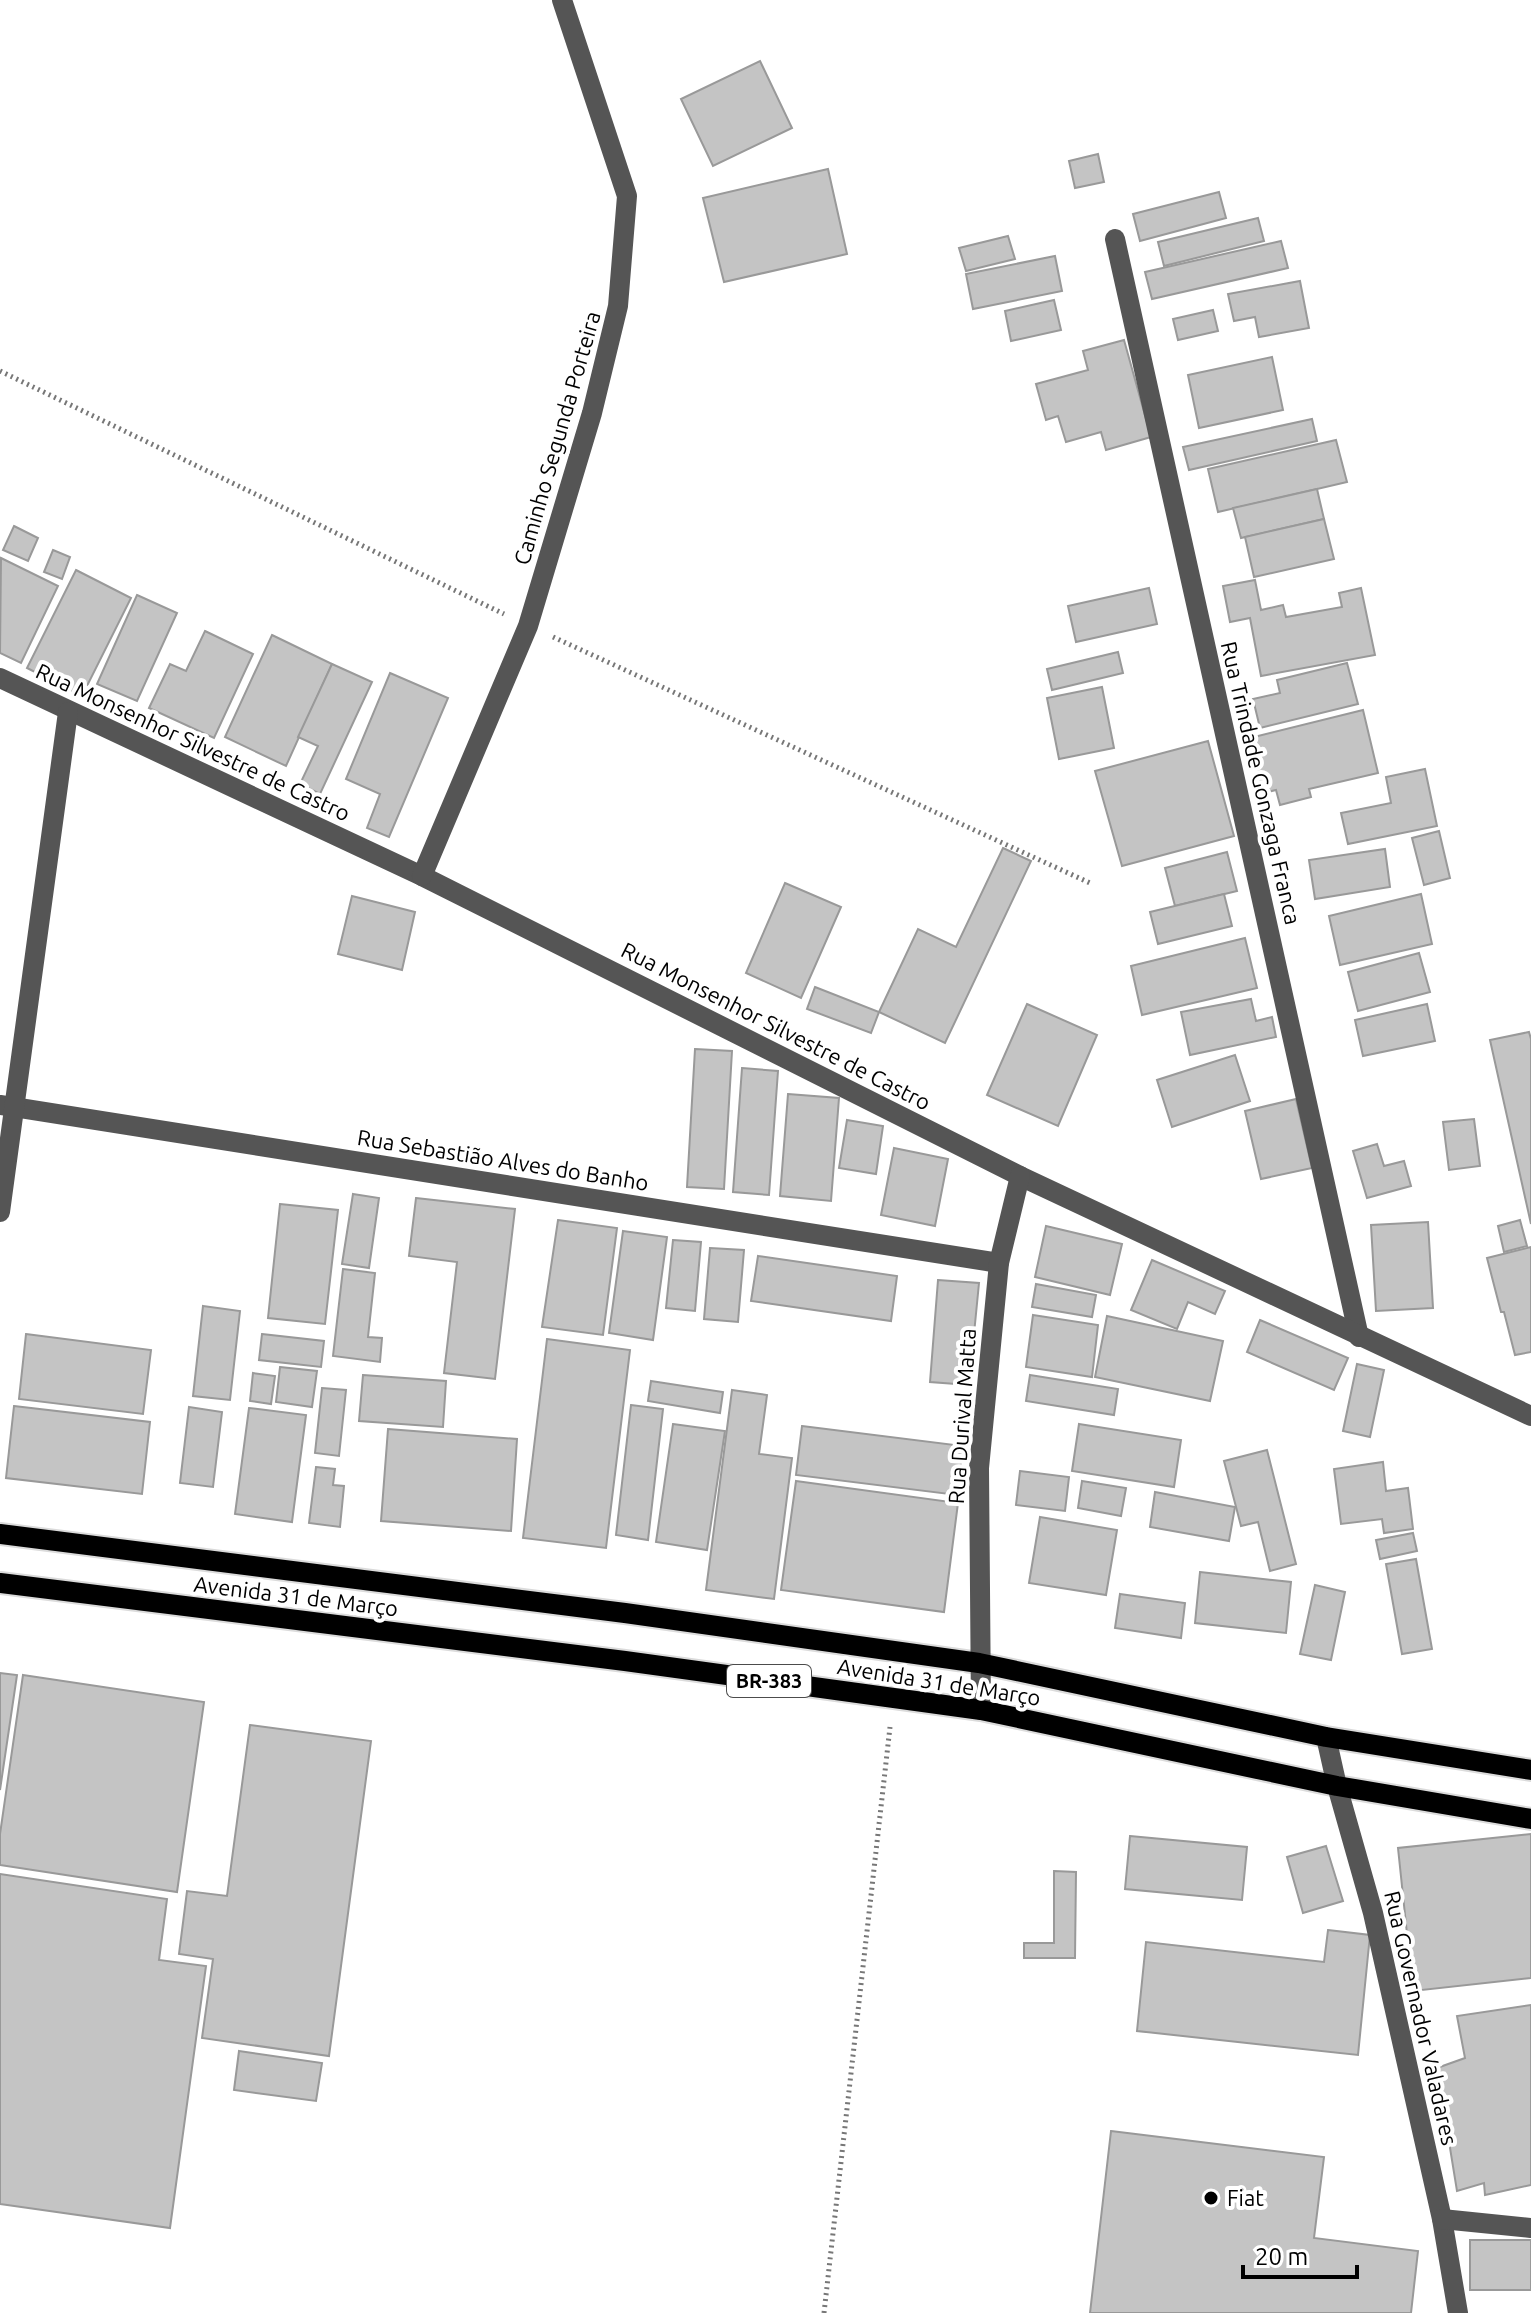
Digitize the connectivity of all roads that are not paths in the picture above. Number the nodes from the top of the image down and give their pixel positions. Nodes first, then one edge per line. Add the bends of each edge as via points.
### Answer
1 (562, 0) edge
2 (1115, 239) dead end
3 (0, 678) edge
4 (0, 689) edge
5 (23, 690) junction
6 (68, 712) junction
7 (422, 876) junction
8 (7, 1106) edge
9 (1020, 1176) junction
10 (0, 1212) edge
11 (999, 1263) junction
12 (1359, 1337) junction
13 (1531, 1416) edge
14 (0, 1534) edge
15 (0, 1583) edge
16 (979, 1663) junction
17 (981, 1710) junction
18 (1326, 1737) junction
19 (1531, 1770) edge
20 (1337, 1786) junction
21 (1531, 1819) edge
22 (1442, 2219) junction
23 (1531, 2228) edge
24 (1458, 2313) edge

1 - 7 street, Caminho Segunda Porteira via 627,196 618,306 528,626
2 - 12 street, Rua Trindade Gonzaga Franca
3 - 5 street, Rua Monsenhor Silvestre de Castro
4 - 5 street
5 - 6 street, Rua Monsenhor Silvestre de Castro
6 - 7 street, Rua Monsenhor Silvestre de Castro
6 - 8 street
7 - 9 street, Rua Monsenhor Silvestre de Castro
8 - 10 street
8 - 11 street, Rua Sebastião Alves do Banho
9 - 11 street, Rua Durival Matta
9 - 12 street, Rua Monsenhor Silvestre de Castro
11 - 16 street, Rua Durival Matta via 979,1468
12 - 13 street, Rua Monsenhor Silvestre de Castro
14 - 16 main road, Avenida 31 de Março / BR-383
15 - 17 main road, Avenida 31 de Março / BR-383
16 - 17 street, Rua Durival Matta
16 - 18 main road, Avenida 31 de Março / BR-383
17 - 20 main road, Avenida 31 de Março / BR-383
18 - 19 main road, Avenida 31 de Março / BR-383
18 - 20 street, Rua Governador Valadares
20 - 21 main road, Avenida 31 de Março / BR-383
20 - 22 street, Rua Governador Valadares via 1373,1913
22 - 23 street
22 - 24 street, Rua Governador Valadares

